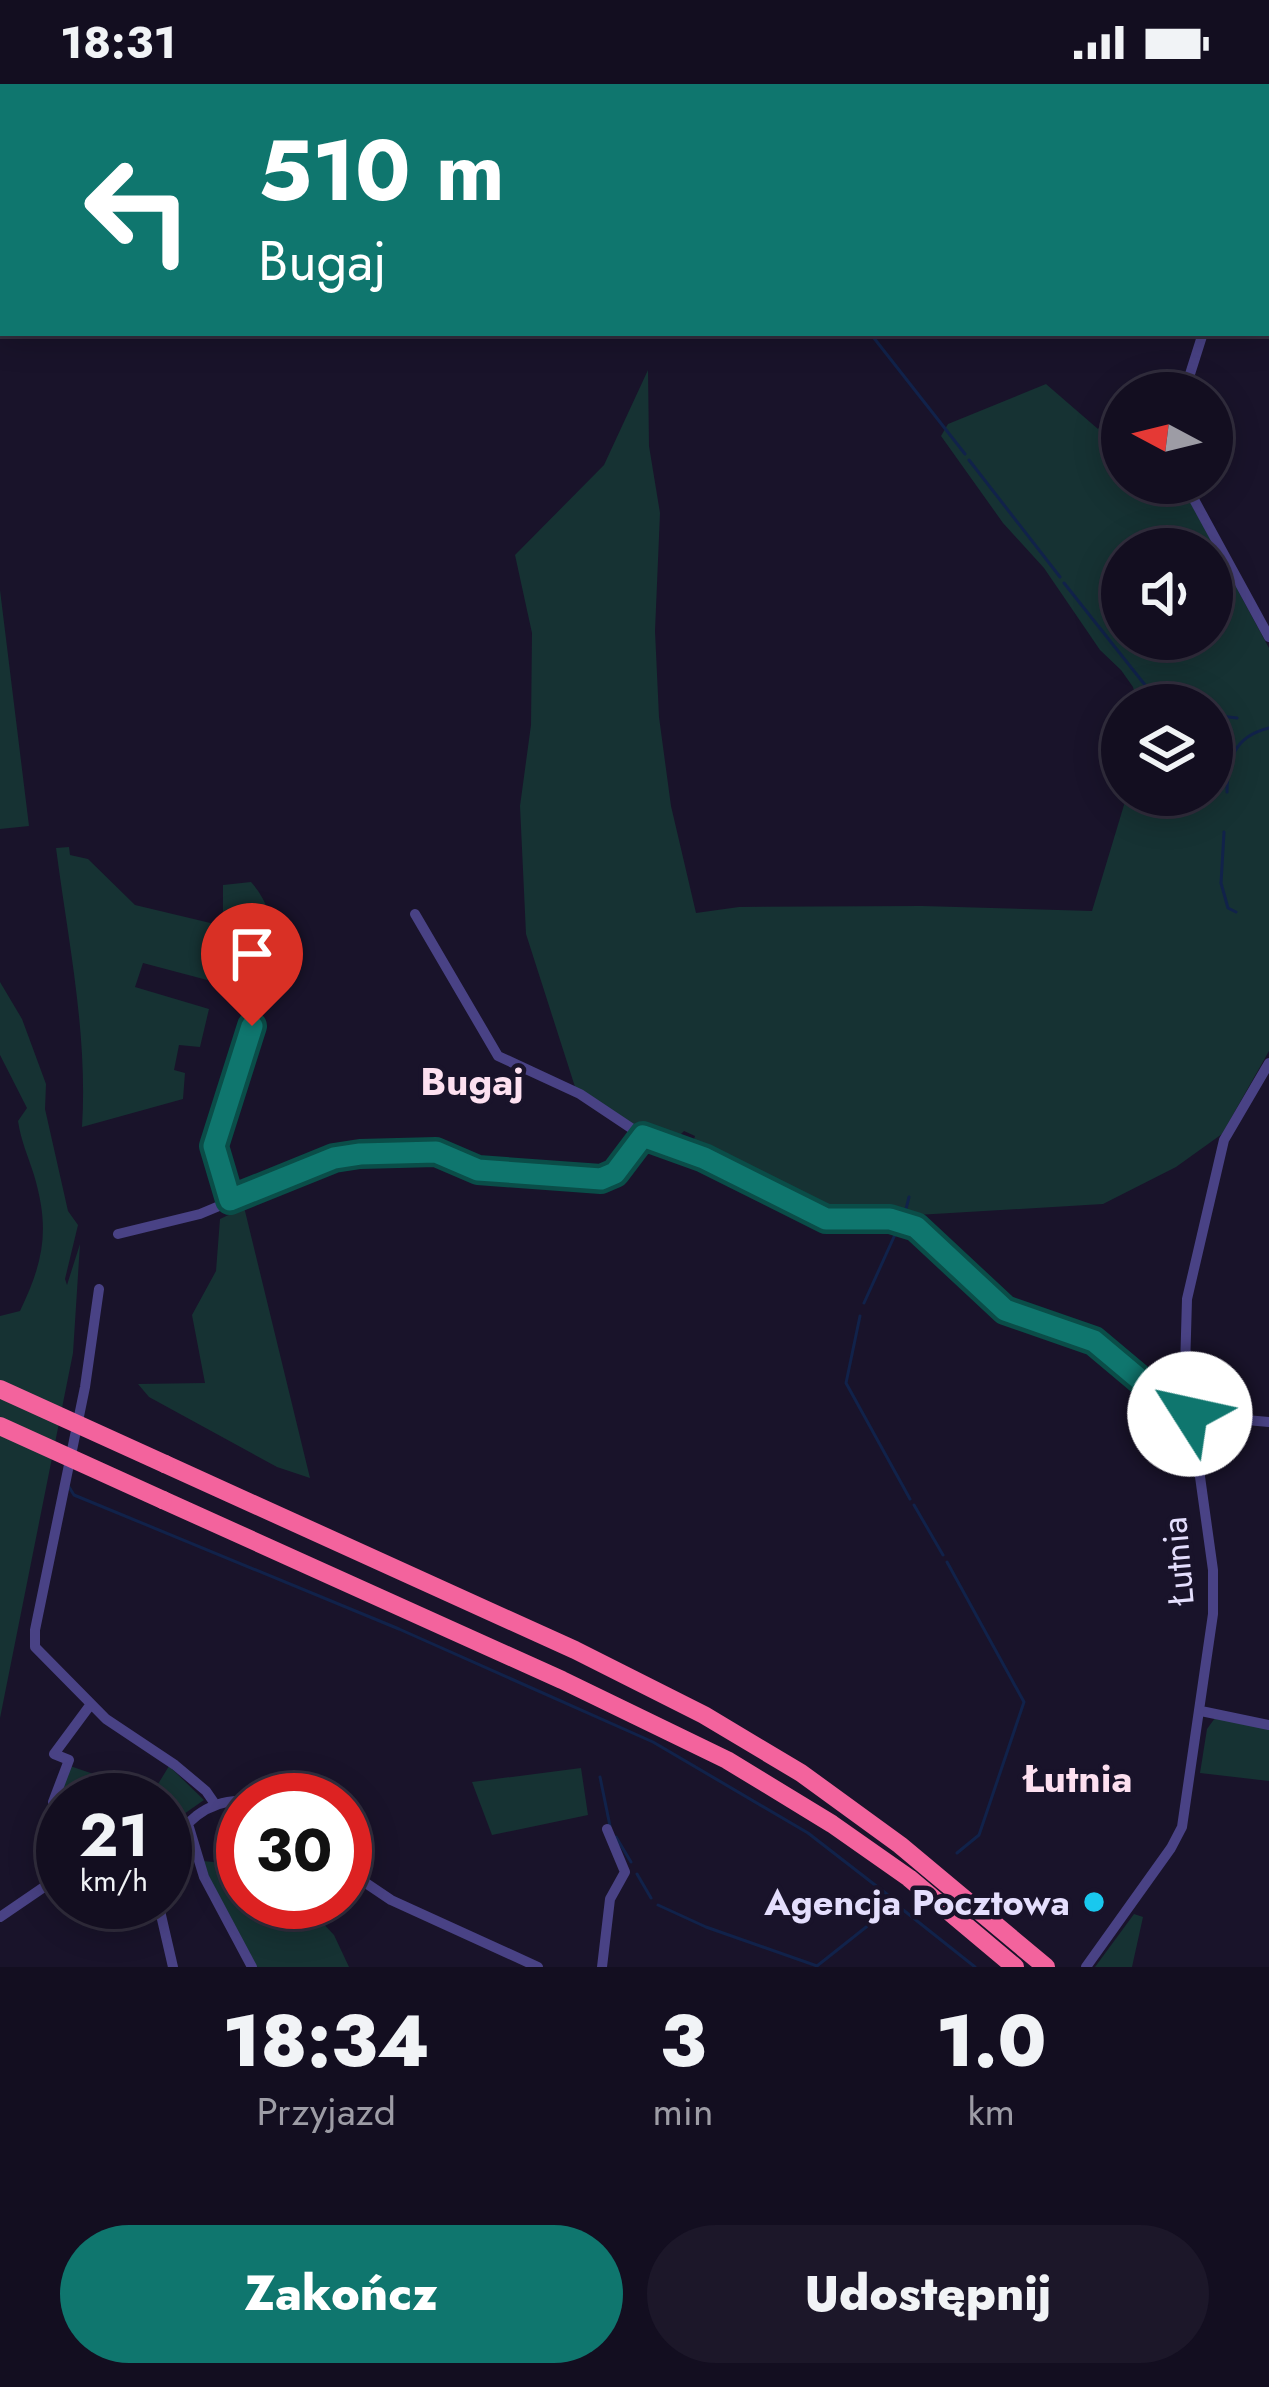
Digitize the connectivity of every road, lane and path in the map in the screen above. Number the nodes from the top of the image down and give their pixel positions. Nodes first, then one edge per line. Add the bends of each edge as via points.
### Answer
1 (1202, 336) edge
2 (1191, 372) edge
3 (1196, 504) edge
4 (1269, 637) edge
5 (415, 914) dead end
6 (252, 1026) dead end
7 (1269, 1063) edge
8 (643, 1136) junction
9 (230, 1200) junction
10 (118, 1234) dead end
11 (99, 1289) dead end
12 (0, 1389) edge
13 (1190, 1414) junction
14 (1269, 1422) edge
15 (0, 1426) edge
16 (91, 1704) junction
17 (1201, 1712) junction
18 (1269, 1725) edge
19 (64, 1773) edge
20 (215, 1804) joint
21 (192, 1820) edge
22 (607, 1829) dead end
23 (192, 1836) edge
24 (372, 1887) edge
25 (36, 1892) edge
26 (0, 1917) edge
27 (164, 1929) edge
28 (173, 1967) edge
29 (252, 1967) edge
30 (538, 1967) edge
31 (602, 1967) edge
32 (1015, 1967) edge
33 (1046, 1967) edge
34 (1086, 1967) edge

1 - 2 street
3 - 4 street
5 - 8 street via 498,1056 580,1094
6 - 9 street via 214,1146
7 - 13 street, Łutnia via 1224,1140 1201,1233 1183,1331
8 - 9 street via 601,1179 478,1170 436,1152 360,1154
8 - 13 street via 826,1219 916,1227 1005,1310 1094,1341
9 - 10 street
11 - 16 street via 34,1638 43,1659
12 - 33 highway, bridge via 704,1714 900,1845
13 - 14 street
13 - 17 street, Łutnia via 1213,1570
15 - 32 highway, bridge via 727,1760 832,1823
16 - 19 street via 54,1754 69,1760
16 - 20 street
17 - 18 street
17 - 34 street, Łutnia via 1182,1827
20 - 21 street
22 - 31 street via 625,1872 610,1899
23 - 29 street via 204,1877
24 - 30 street
25 - 26 street
27 - 28 street

